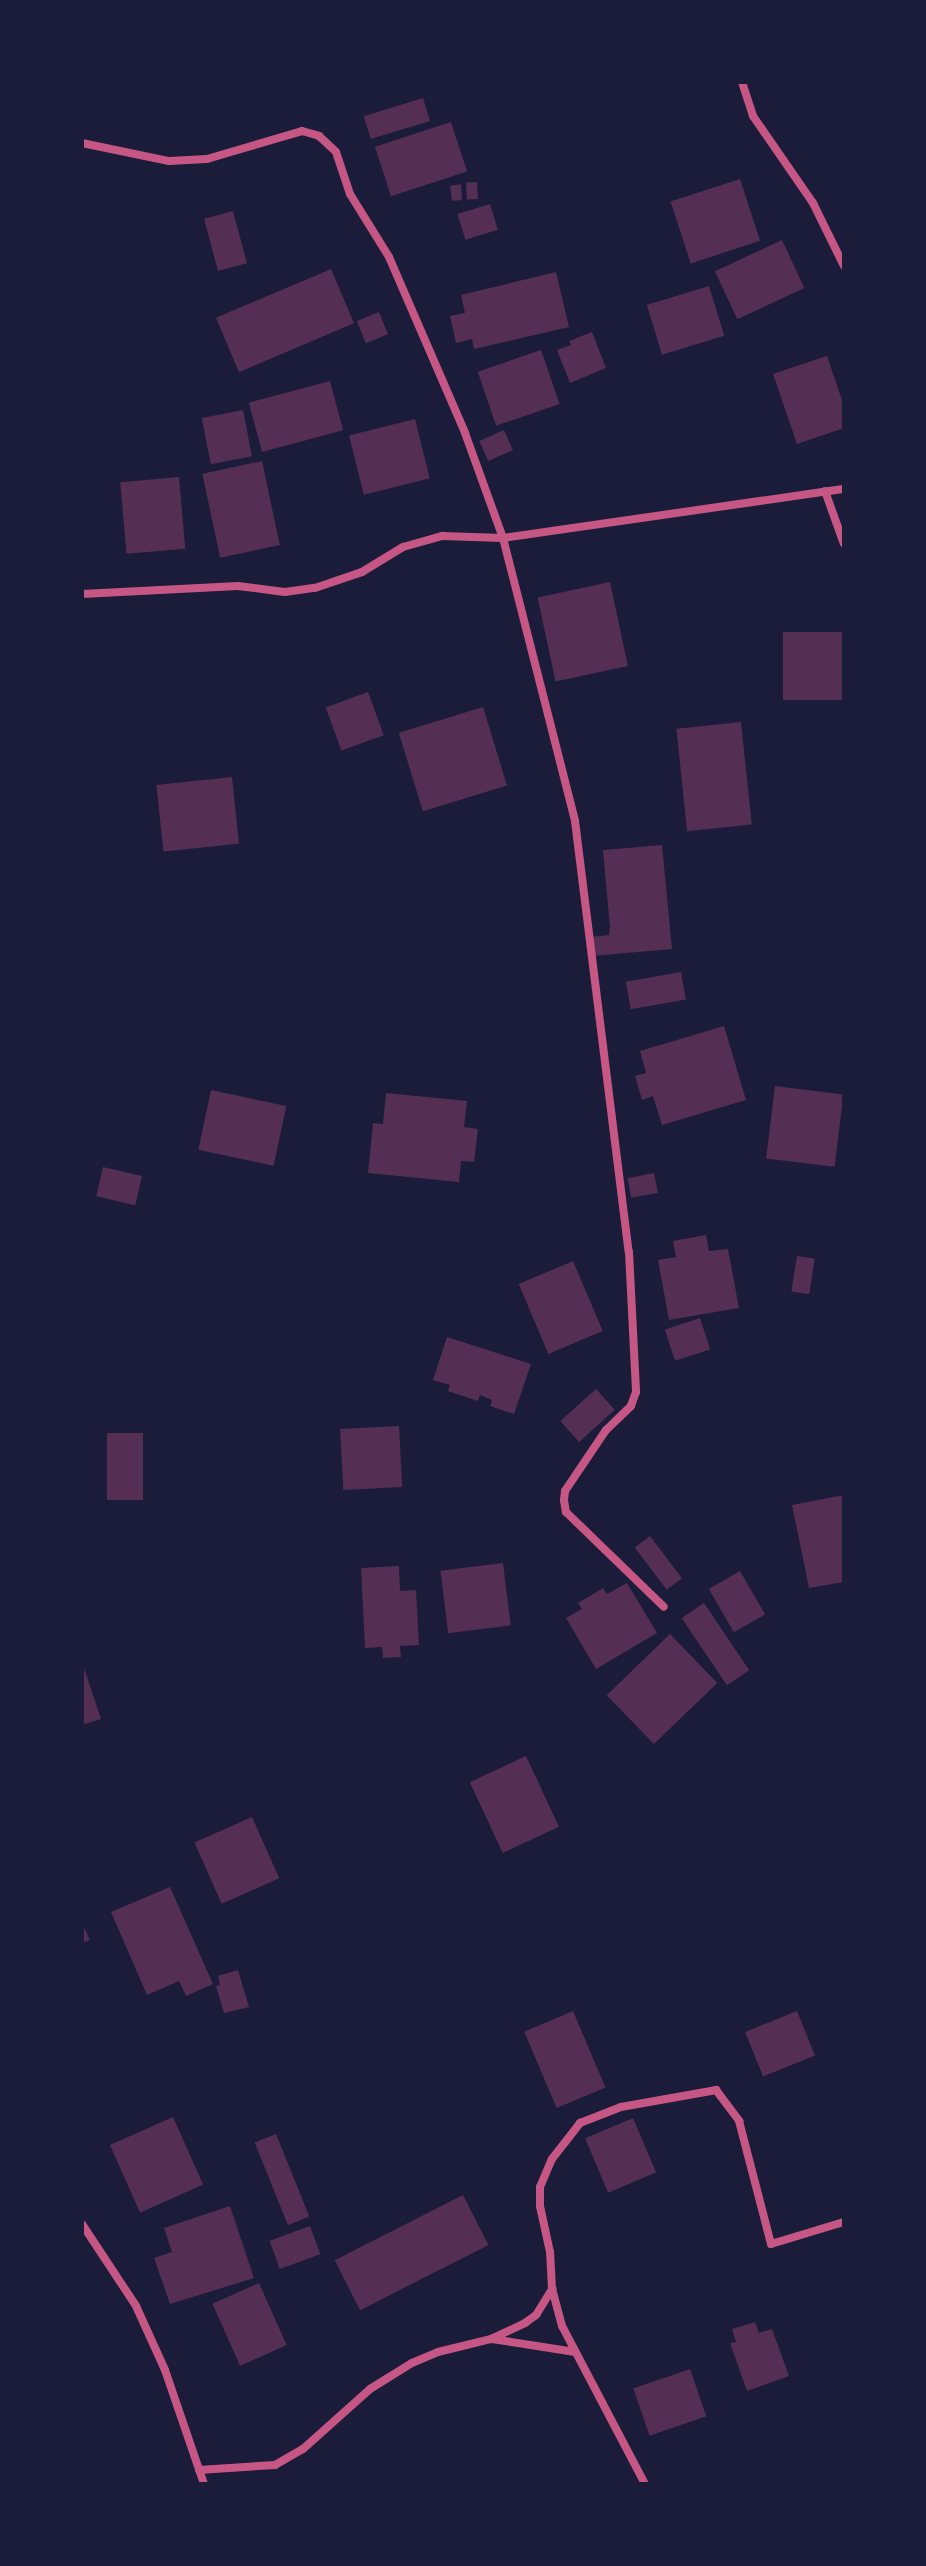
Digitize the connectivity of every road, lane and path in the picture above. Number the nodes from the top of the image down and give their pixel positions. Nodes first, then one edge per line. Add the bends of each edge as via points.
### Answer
1 (742, 82) edge
2 (82, 143) edge
3 (844, 266) edge
4 (844, 489) edge
5 (825, 491) junction
6 (503, 538) junction
7 (844, 544) edge
8 (82, 594) edge
9 (664, 1607) dead end
10 (844, 2222) edge
11 (82, 2224) edge
12 (552, 2289) junction
13 (491, 2339) junction
14 (575, 2352) junction
15 (199, 2470) junction
16 (204, 2484) edge
17 (645, 2484) edge

1 - 3 street via 753,116 813,203
2 - 6 street via 169,161 207,159 302,131 319,136 336,152 350,194 389,257 465,433
4 - 5 street
5 - 6 street
5 - 7 street
6 - 8 street via 442,536 403,547 362,572 285,592 238,586
6 - 9 street via 575,821 629,1252 636,1392 631,1406 606,1430 565,1491 564,1500 566,1512
10 - 12 street via 771,2244 739,2121 716,2090 621,2107 580,2123 544,2171 540,2206
11 - 15 street via 136,2306 165,2370
12 - 13 street via 536,2315
12 - 14 street
13 - 14 street
13 - 15 street via 412,2363 370,2389 303,2449 275,2465
14 - 17 street
15 - 16 street

